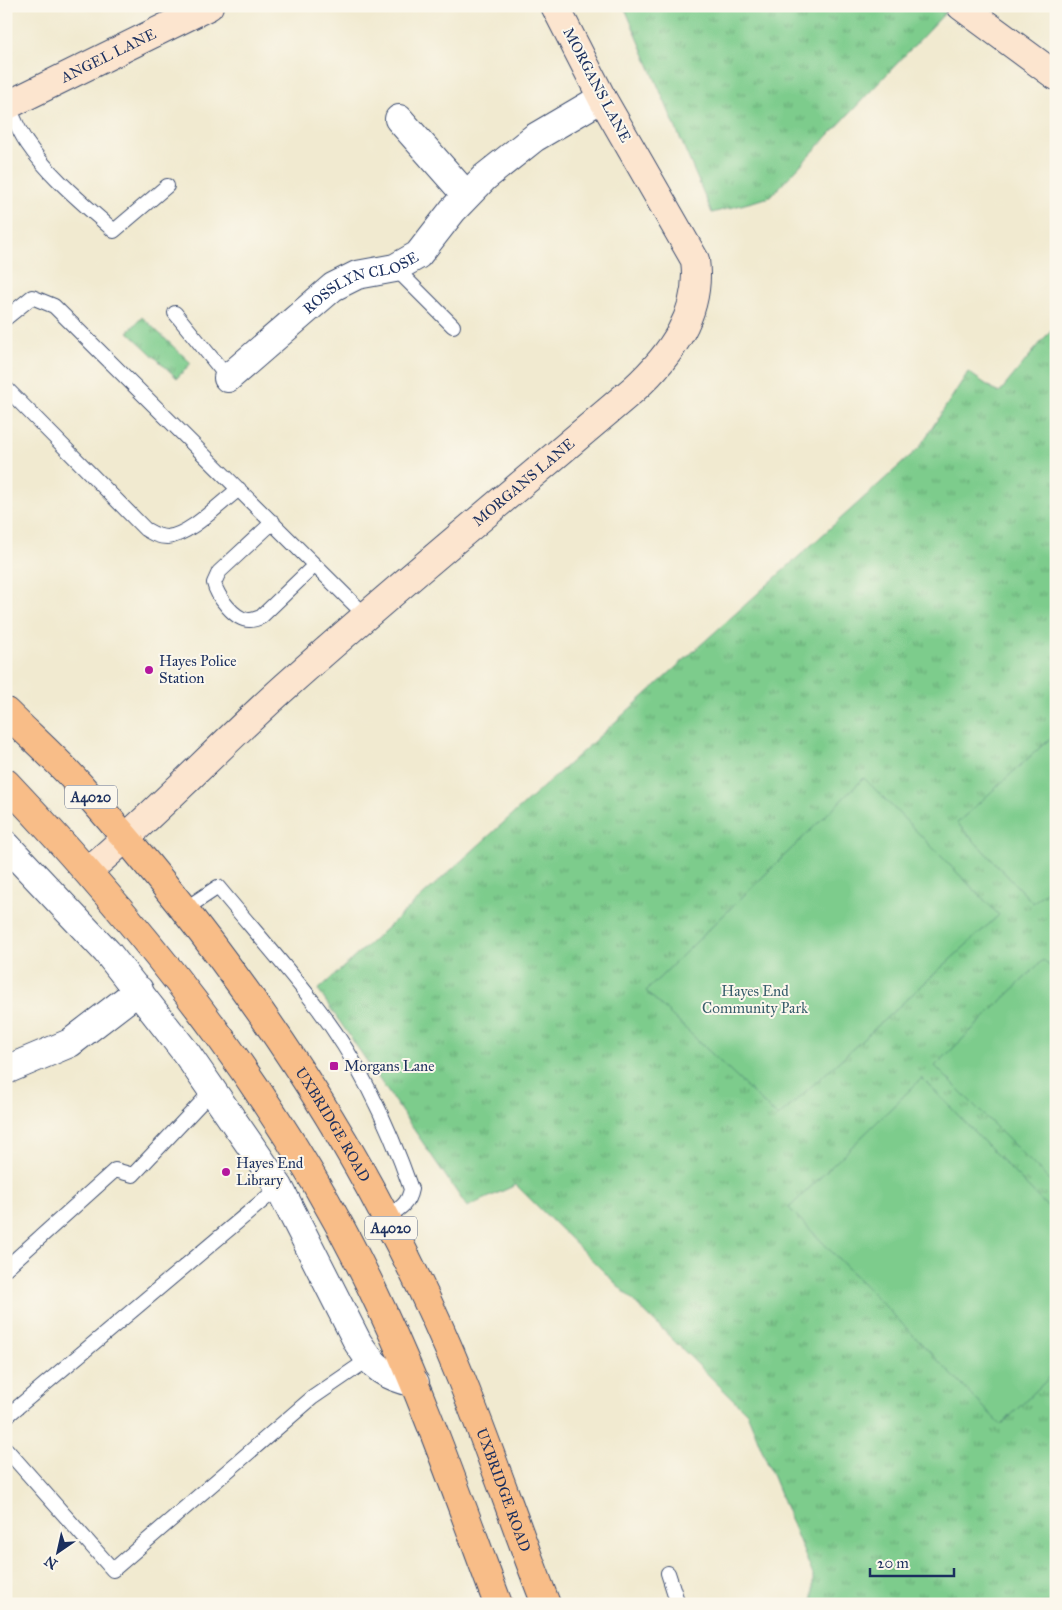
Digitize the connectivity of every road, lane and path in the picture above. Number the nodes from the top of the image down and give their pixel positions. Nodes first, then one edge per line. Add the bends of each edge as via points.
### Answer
1 (209, 6) edge
2 (555, 6) edge
3 (961, 6) edge
4 (1056, 76) edge
5 (602, 98) junction
6 (7, 106) edge
7 (399, 119) dead end
8 (167, 186) dead end
9 (466, 195) junction
10 (395, 268) junction
11 (175, 313) dead end
12 (6, 318) edge
13 (453, 326) dead end
14 (228, 378) joint
15 (6, 388) edge
16 (238, 489) junction
17 (272, 522) junction
18 (315, 565) junction
19 (365, 616) junction
20 (6, 712) edge
21 (6, 783) edge
22 (126, 839) junction
23 (6, 845) edge
24 (88, 871) junction
25 (185, 909) junction
26 (140, 990) junction
27 (6, 1070) edge
28 (212, 1091) junction
29 (279, 1186) junction
30 (386, 1217) junction
31 (6, 1268) edge
32 (369, 1359) junction
33 (415, 1383) junction
34 (6, 1416) edge
35 (6, 1449) edge
36 (668, 1572) dead end
37 (498, 1604) edge
38 (546, 1604) edge
39 (678, 1604) edge

1 - 6 street, ANGEL LANE
2 - 5 street, MORGANS LANE
3 - 4 street
5 - 9 street, ROSSLYN CLOSE via 534,138
5 - 19 street, MORGANS LANE via 695,260 696,286 688,319 671,348 634,389
6 - 8 lane via 35,155 114,231
7 - 9 street
9 - 10 street, ROSSLYN CLOSE via 427,246 413,259
10 - 13 lane
10 - 14 street, ROSSLYN CLOSE via 357,275 332,287
11 - 14 lane, ROSSLYN CLOSE
12 - 16 lane via 32,297 54,306
15 - 16 lane via 144,529 157,536 168,537 190,528
16 - 17 lane
17 - 18 lane
17 - 18 lane via 219,572 214,583 216,591 239,618 262,617
18 - 19 lane
19 - 22 street, MORGANS LANE via 226,742
20 - 22 main road, UXBRIDGE ROAD / A4020 via 83,788
21 - 24 main road, A4020
22 - 24 street, MORGANS LANE
22 - 25 main road, UXBRIDGE ROAD / A4020
23 - 26 street
24 - 33 main road, A4020 via 192,997 285,1132 348,1241
25 - 30 main road, UXBRIDGE ROAD / A4020 via 229,966 306,1080
25 - 30 lane via 218,886 318,1008 343,1046 374,1102 411,1189 403,1208
26 - 27 street via 70,1043
26 - 28 street
28 - 29 street
28 - 31 lane via 133,1175 115,1170
29 - 32 street
29 - 34 lane
30 - 38 main road, UXBRIDGE ROAD / A4020 via 462,1380
32 - 33 street via 380,1371
32 - 35 lane via 312,1398 113,1570
33 - 37 main road, A4020
36 - 39 lane

